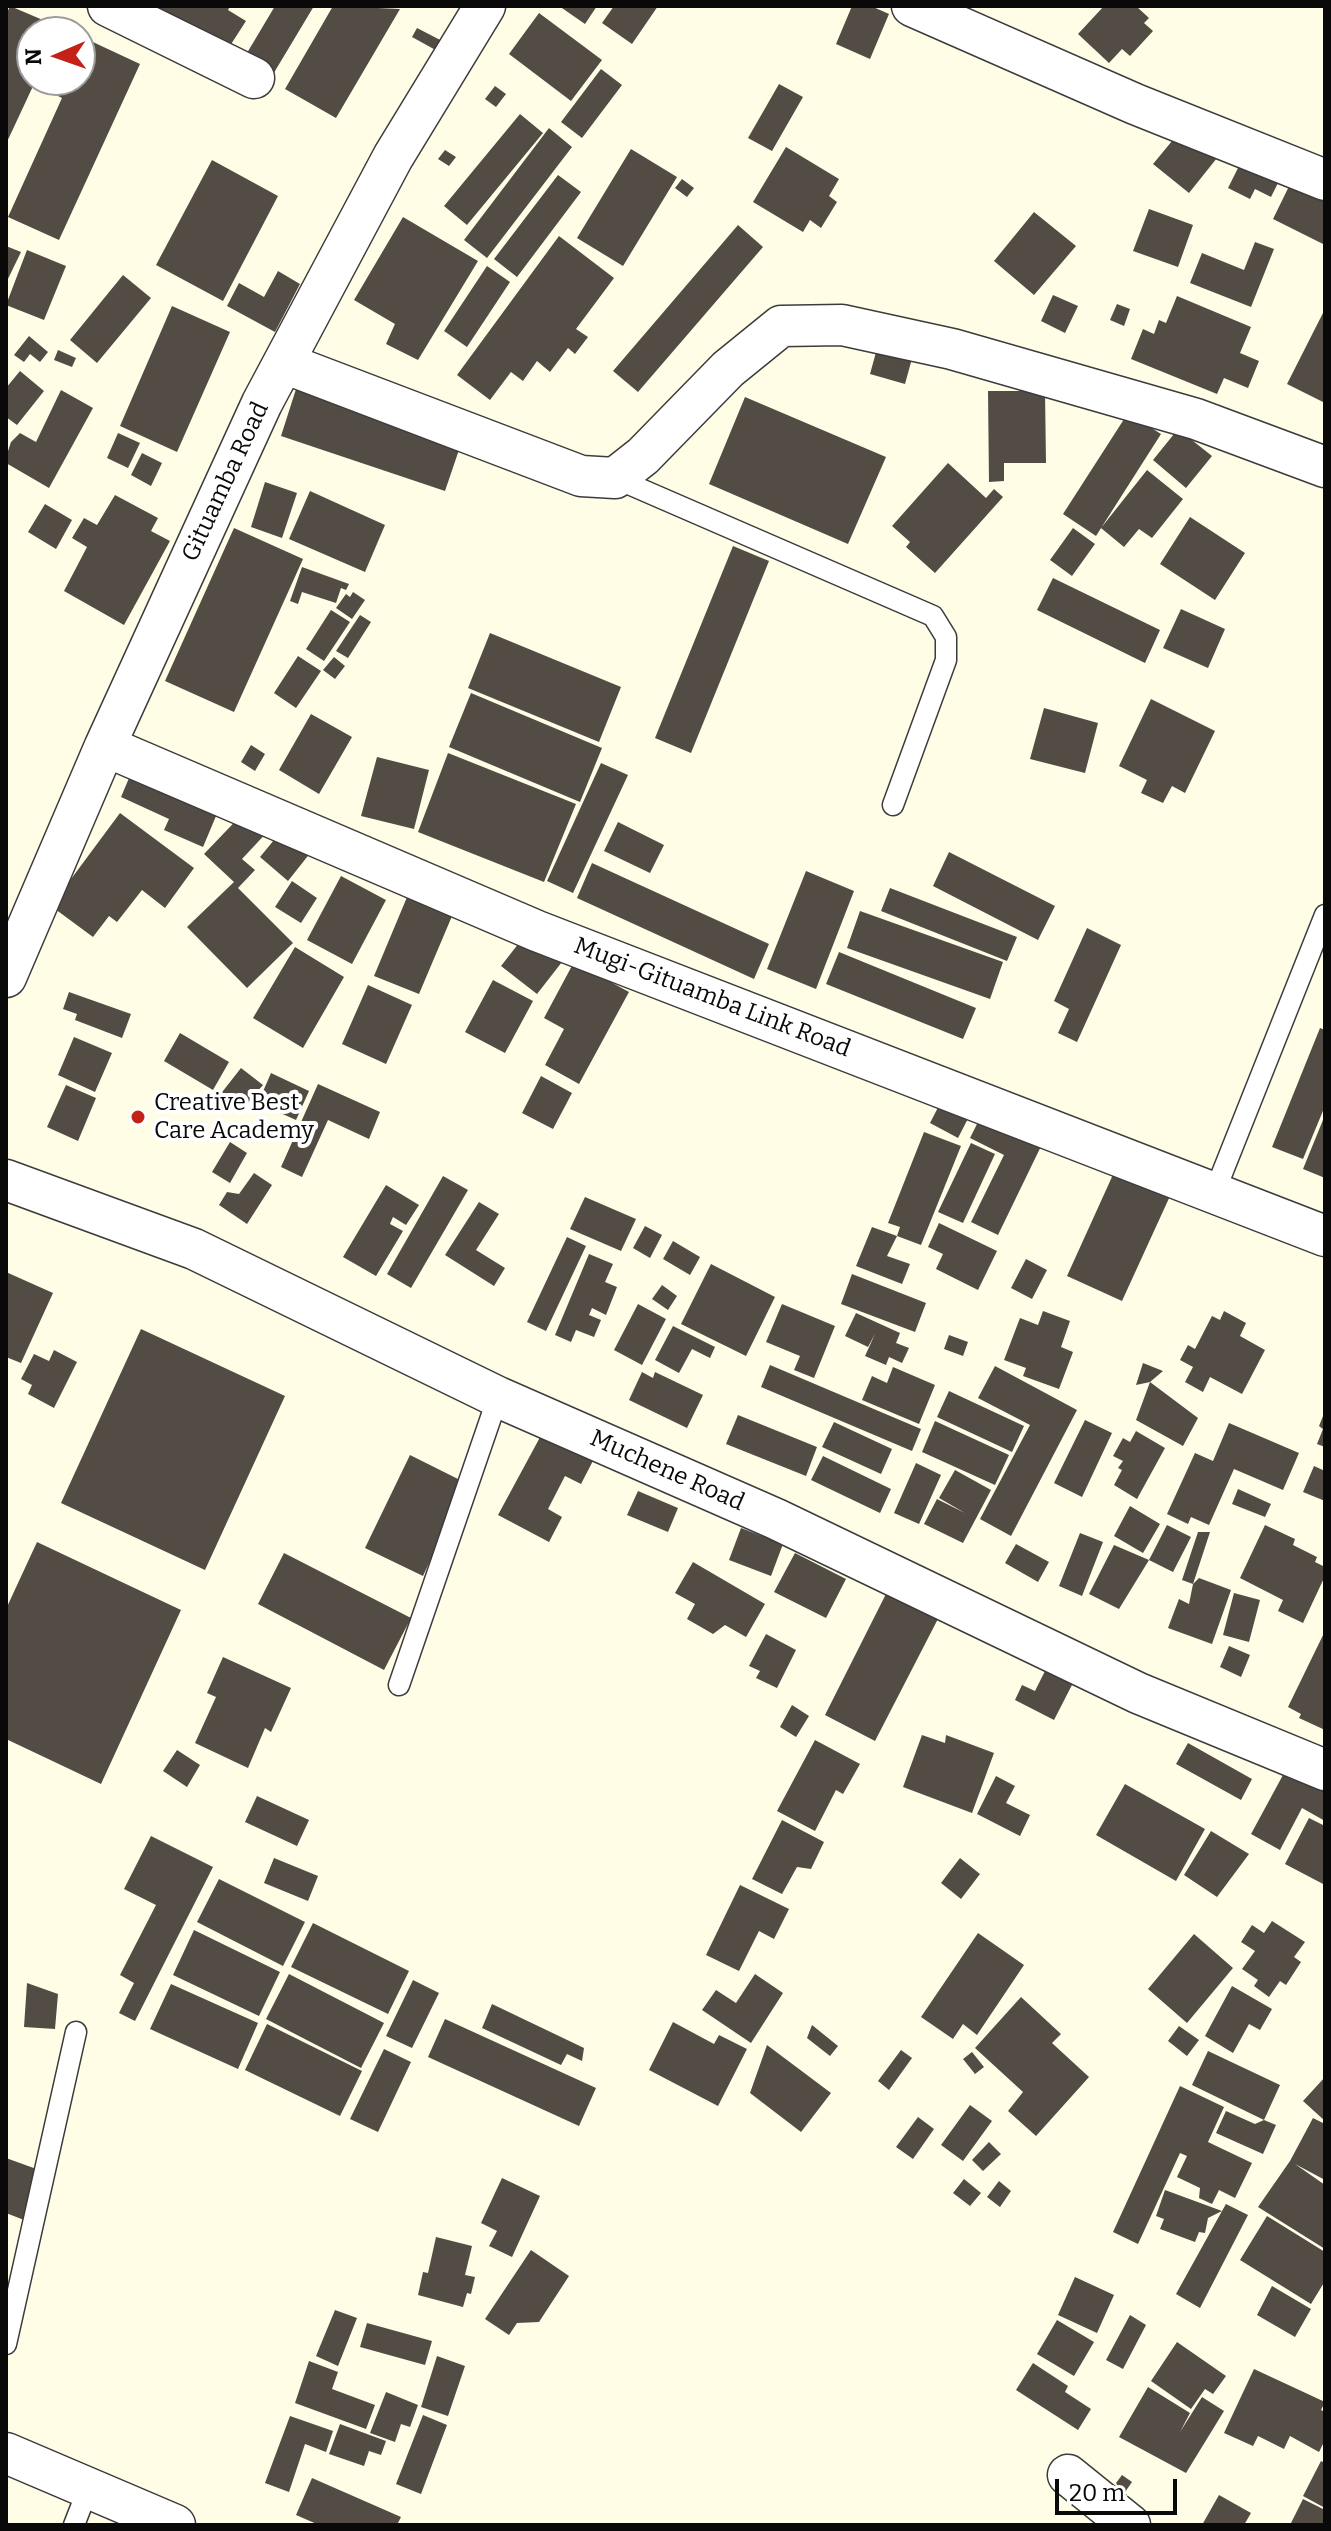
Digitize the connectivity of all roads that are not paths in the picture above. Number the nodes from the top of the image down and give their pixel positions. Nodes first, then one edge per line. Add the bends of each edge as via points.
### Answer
1 (108, 6) edge
2 (485, 6) edge
3 (912, 6) edge
4 (254, 78) dead end
5 (1325, 180) edge
6 (284, 363) junction
7 (1325, 467) edge
8 (615, 478) junction
9 (105, 746) junction
10 (893, 805) dead end
11 (1325, 915) edge
12 (6, 977) edge
13 (6, 1180) edge
14 (1215, 1191) junction
15 (1325, 1236) edge
16 (498, 1397) junction
17 (399, 1685) dead end
18 (1325, 1770) edge
19 (76, 2032) dead end
20 (6, 2344) edge
21 (6, 2453) edge
22 (1068, 2475) dead end
23 (81, 2507) edge
24 (175, 2525) edge
25 (1130, 2525) edge

1 - 4 street
2 - 6 street, Gituamba Road via 393,157
3 - 5 street
6 - 8 street via 581,476
6 - 9 street, Gituamba Road
7 - 8 street via 1196,419 952,349 842,325 781,326 728,369
8 - 10 lane via 933,616 946,637 946,660
9 - 12 street, Gituamba Road
9 - 14 street, Mugi-Gituamba Link Road via 537,931
11 - 14 lane
13 - 16 street, Muchene Road via 194,1249
14 - 15 street, Mugi-Gituamba Link Road
16 - 17 lane
16 - 18 street, Muchene Road via 776,1519 1138,1693
19 - 20 lane
21 - 23 street
22 - 25 street
23 - 24 street

